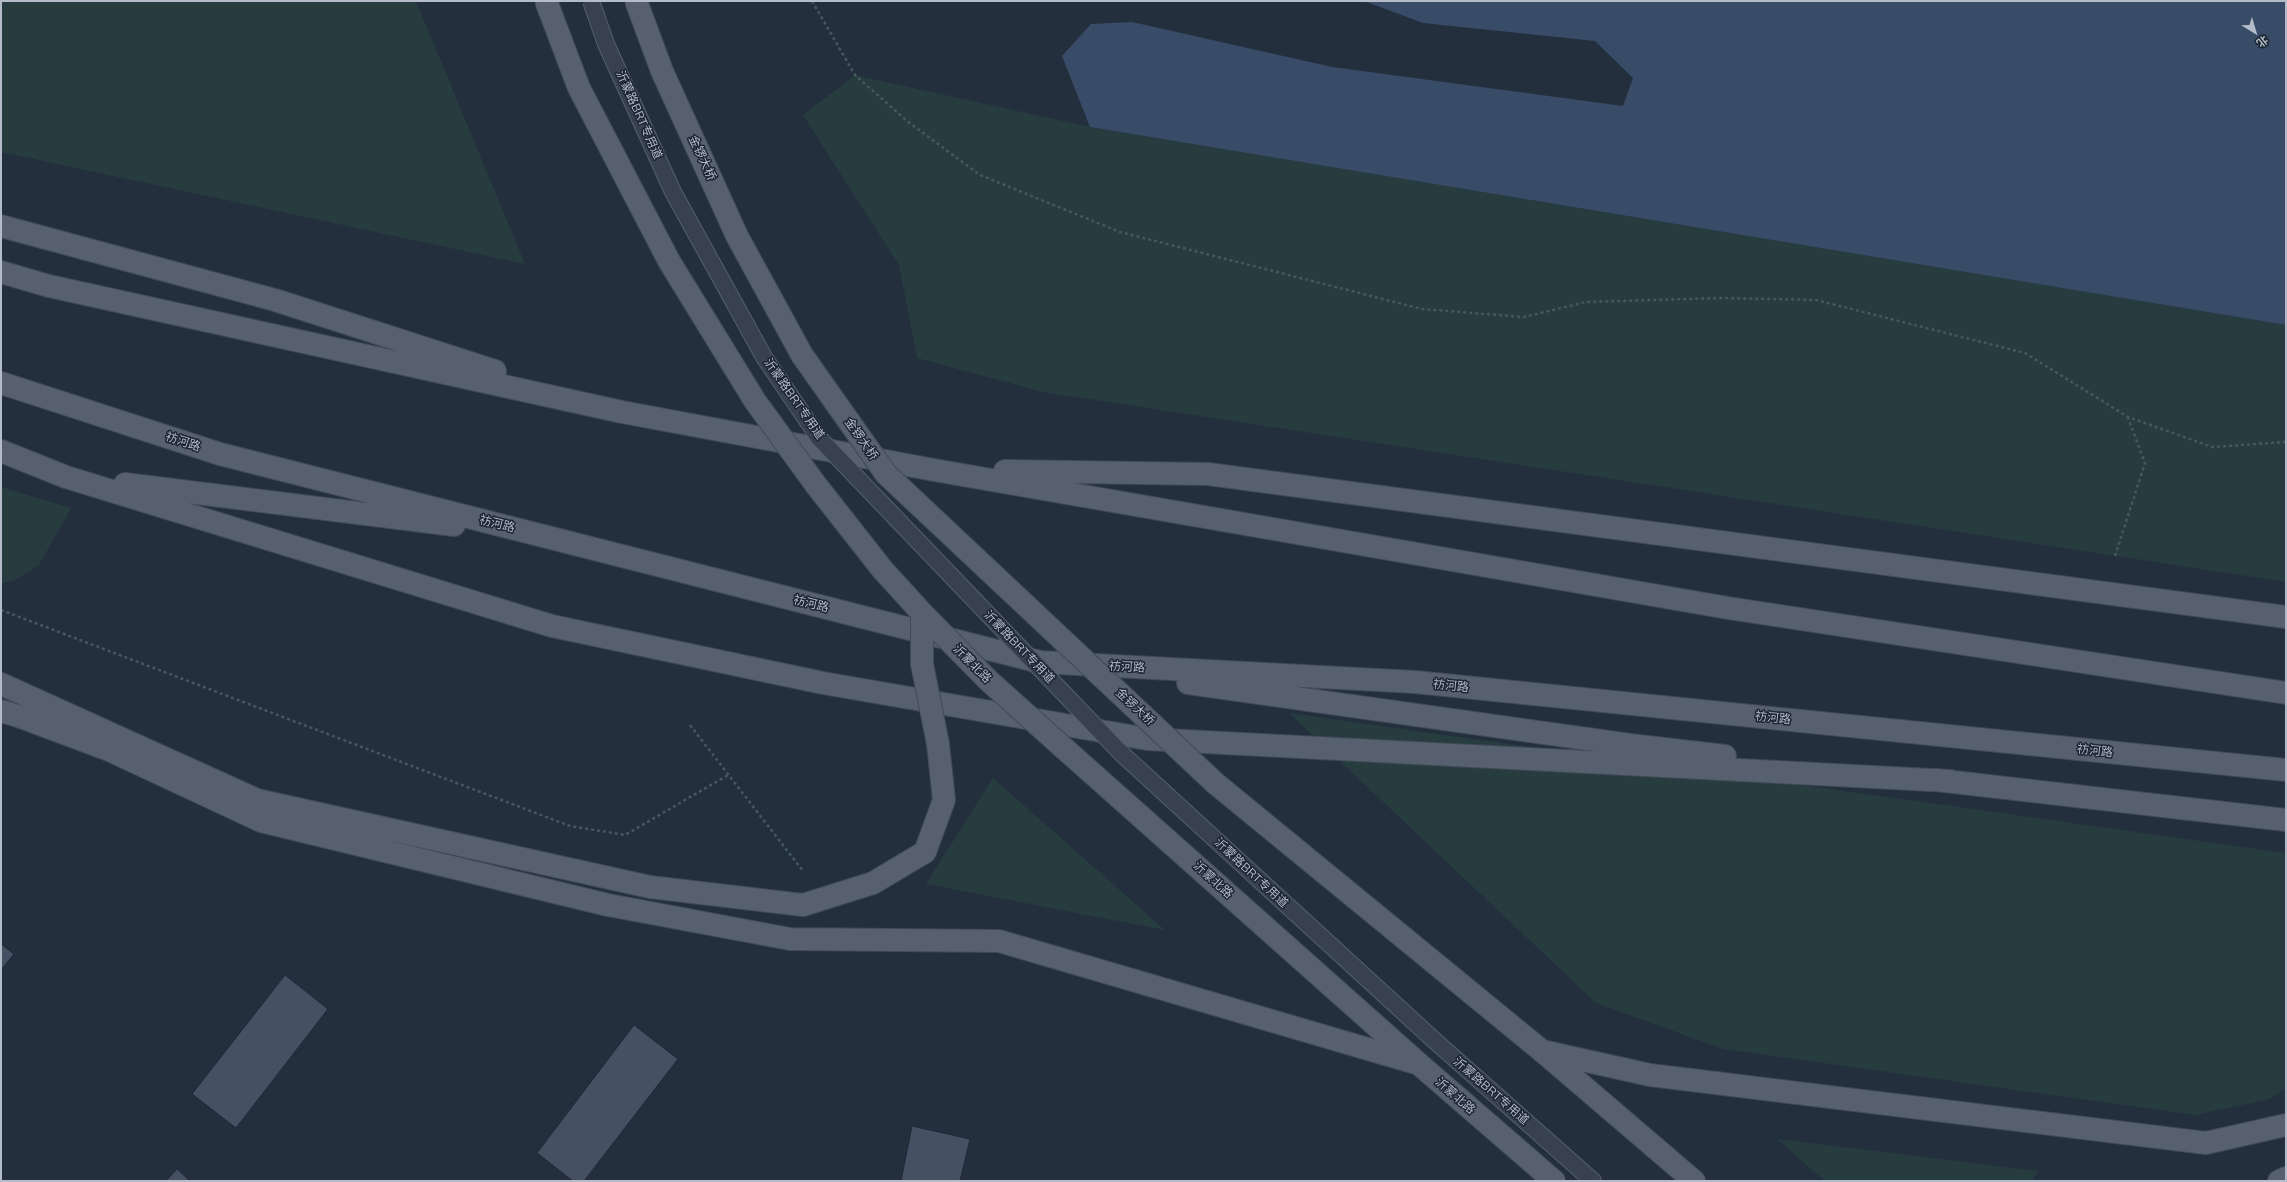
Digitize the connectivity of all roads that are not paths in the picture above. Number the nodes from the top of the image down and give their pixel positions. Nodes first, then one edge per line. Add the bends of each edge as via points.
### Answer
1 (546, 1) edge
2 (591, 1) edge
3 (636, 1) edge
4 (1, 226) edge
5 (1, 272) edge
6 (1, 383) edge
7 (622, 412) junction
8 (1, 450) edge
9 (934, 470) junction
10 (66, 477) junction
11 (547, 537) junction
12 (922, 613) junction
13 (2286, 617) edge
14 (1040, 662) junction
15 (1, 684) edge
16 (2286, 693) edge
17 (1, 711) edge
18 (2286, 770) edge
19 (1950, 781) junction
20 (2286, 820) edge
21 (1542, 1051) junction
22 (1418, 1064) junction
23 (2286, 1125) edge
24 (2286, 1178) edge
25 (1554, 1181) edge
26 (1593, 1181) edge
27 (1694, 1181) edge
28 (2279, 1181) edge

1 - 12 main road, 沂蒙北路, bridge via 579,88 669,261 755,400 816,485 882,568
2 - 26 lane, 沂蒙路BRT专用道, bridge via 606,44 673,192 764,357 819,438 1121,753 1435,1041
3 - 21 main road, 金锣大桥, bridge via 662,71 738,236 802,354 886,474 1215,782
4 - 7 main road via 275,300
5 - 7 main road via 65,289
6 - 11 main road, 祊河路 via 220,454
7 - 9 main road
8 - 10 main road
9 - 13 main road via 1208,474
9 - 16 main road via 1728,608
10 - 11 main road
10 - 19 main road via 552,626 823,683 1147,739
11 - 14 main road, 祊河路
12 - 15 main road, bridge via 922,664 938,744 944,800 925,852 874,883 803,905 650,887 257,800
12 - 22 main road, 沂蒙北路, bridge via 989,681
14 - 18 main road, 祊河路 via 1415,682
14 - 19 main road via 1630,745
17 - 22 main road via 109,750 261,821 608,905 790,939 999,941
19 - 20 main road
21 - 23 main road via 1650,1075 2206,1143
21 - 27 main road
22 - 25 main road, 沂蒙北路
24 - 28 main road

